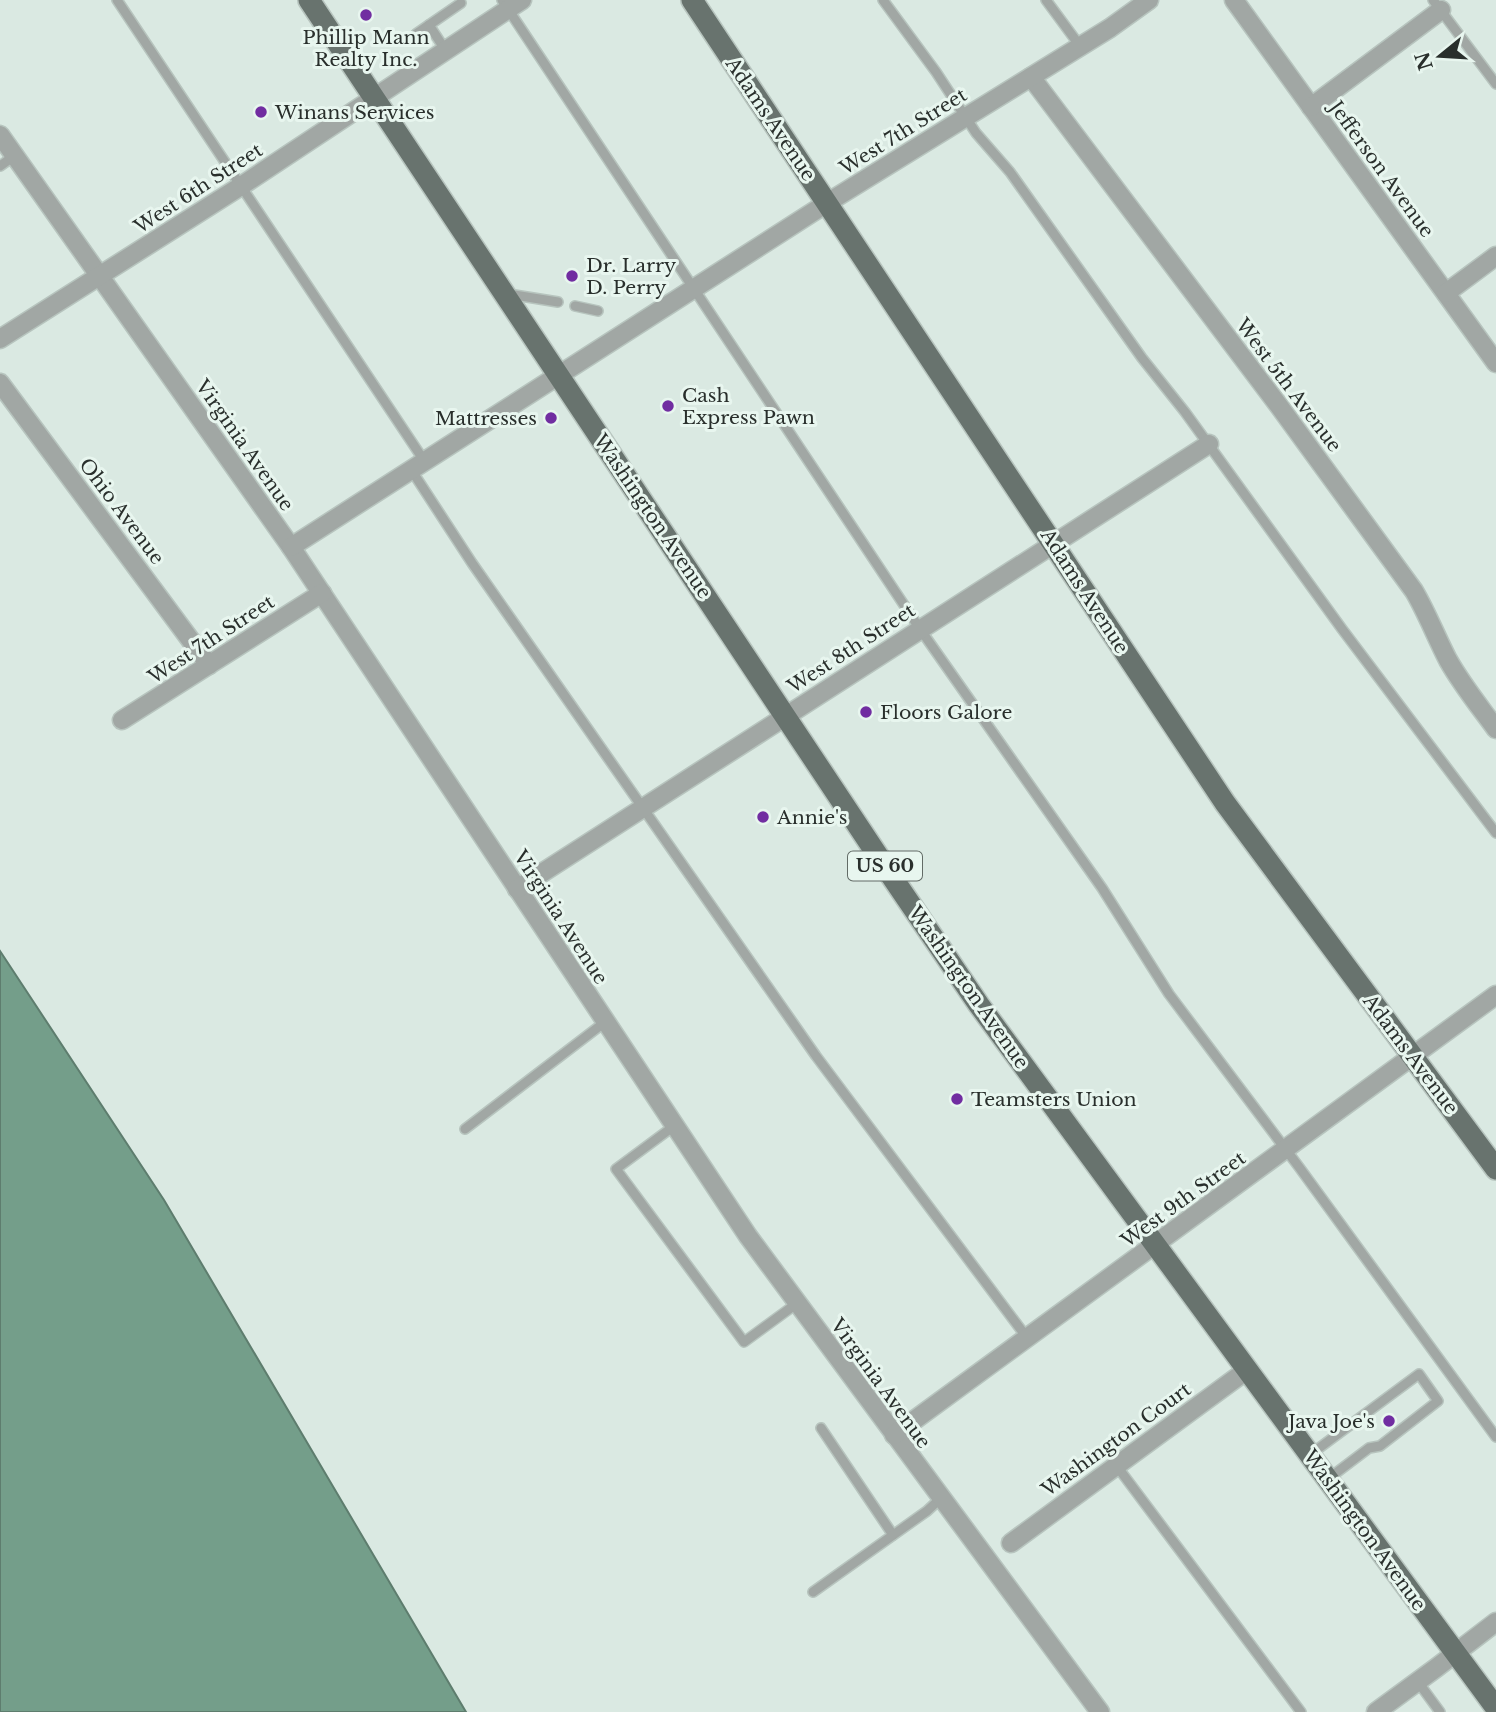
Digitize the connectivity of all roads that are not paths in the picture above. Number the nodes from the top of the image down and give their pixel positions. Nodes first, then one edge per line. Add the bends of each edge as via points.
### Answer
1 (117, 0) edge
2 (309, 0) edge
3 (692, 0) edge
4 (883, 0) edge
5 (1046, 0) edge
6 (1149, 0) edge
7 (1234, 0) edge
8 (461, 3) dead end
9 (510, 3) edge
10 (1437, 5) edge
11 (429, 25) junction
12 (416, 34) dead end
13 (1080, 46) junction
14 (446, 51) junction
15 (1031, 77) junction
16 (1496, 85) edge
17 (375, 98) junction
18 (1311, 107) junction
19 (966, 117) junction
20 (0, 135) edge
21 (7, 161) edge
22 (241, 186) junction
23 (827, 202) junction
24 (1496, 256) edge
25 (99, 276) junction
26 (693, 288) junction
27 (504, 293) junction
28 (1446, 293) junction
29 (558, 302) dead end
30 (575, 306) dead end
31 (598, 310) dead end
32 (0, 339) edge
33 (1496, 363) edge
34 (559, 375) junction
35 (0, 383) edge
36 (1209, 444) junction
37 (418, 466) junction
38 (1054, 543) junction
39 (291, 547) junction
40 (322, 593) junction
41 (920, 629) junction
42 (209, 664) junction
43 (785, 716) junction
44 (122, 720) dead end
45 (1496, 729) edge
46 (644, 807) junction
47 (1496, 833) edge
48 (517, 889) junction
49 (1496, 995) edge
50 (605, 1022) junction
51 (1413, 1055) junction
52 (674, 1126) junction
53 (465, 1129) dead end
54 (1285, 1150) junction
55 (1496, 1169) edge
56 (1155, 1246) junction
57 (796, 1304) junction
58 (1028, 1339) junction
59 (1247, 1370) junction
60 (821, 1428) dead end
61 (894, 1436) junction
62 (1496, 1437) edge
63 (1310, 1455) junction
64 (1116, 1465) junction
65 (1328, 1479) junction
66 (941, 1498) junction
67 (893, 1535) junction
68 (1011, 1543) dead end
69 (813, 1591) dead end
70 (1496, 1622) edge
71 (1456, 1653) junction
72 (1418, 1682) junction
73 (1496, 1708) edge
74 (1437, 1711) edge
75 (1100, 1712) edge
76 (1301, 1712) edge
77 (1377, 1712) edge

1 - 22 lane
2 - 17 main road, Washington Avenue / US 60
3 - 23 main road, Adams Avenue
4 - 19 lane
5 - 13 lane
6 - 13 street, West 7th Street
7 - 18 street, Jefferson Avenue
8 - 11 lane
9 - 14 street, West 6th Street
9 - 26 lane
10 - 16 lane
10 - 18 street
11 - 12 lane
11 - 14 lane
13 - 15 street, West 7th Street
14 - 17 street, West 6th Street
15 - 19 street, West 7th Street
15 - 45 street, West 5th Avenue via 1345,494 1413,590 1448,660
17 - 22 street, West 6th Street
17 - 27 main road, Washington Avenue / US 60
18 - 28 street, Jefferson Avenue
19 - 23 street, West 7th Street
19 - 36 lane
20 - 21 street, Virginia Avenue
21 - 25 street, Virginia Avenue
22 - 25 street, West 6th Street
22 - 37 lane
23 - 26 street, West 7th Street
23 - 38 main road, Adams Avenue
24 - 28 street
25 - 32 street, West 6th Street
25 - 39 street, Virginia Avenue
26 - 34 street, West 7th Street
26 - 41 lane
27 - 29 lane
27 - 34 main road, Washington Avenue / US 60
28 - 33 street, Jefferson Avenue
30 - 31 lane
34 - 37 street, West 7th Street
34 - 43 main road, Washington Avenue / US 60
35 - 42 street, Ohio Avenue
36 - 38 street, West 8th Street
36 - 47 lane
37 - 39 street, West 7th Street
37 - 46 lane via 472,563
38 - 41 street, West 8th Street
38 - 51 main road, Adams Avenue via 1225,803
39 - 40 street, Virginia Avenue
40 - 42 street, West 7th Street
40 - 48 street, Virginia Avenue
41 - 43 street, West 8th Street
41 - 54 lane via 1102,888 1169,994
42 - 44 street, West 7th Street
43 - 46 street, West 8th Street
43 - 56 main road, Washington Avenue / US 60 via 979,1005
46 - 48 street, West 8th Street
46 - 58 lane via 816,1056
48 - 50 street, Virginia Avenue
49 - 51 street, West 9th Street
50 - 52 street, Virginia Avenue
50 - 53 lane
51 - 54 street, West 9th Street
51 - 55 main road, Adams Avenue
52 - 57 street, Virginia Avenue
52 - 57 lane via 616,1169 744,1342
54 - 56 street, West 9th Street
54 - 62 lane
56 - 58 street, West 9th Street
56 - 59 main road, Washington Avenue / US 60
57 - 61 street, Virginia Avenue
58 - 61 street, West 9th Street
59 - 63 main road, Washington Avenue / US 60
59 - 64 street, Washington Court
60 - 67 lane
61 - 66 street, Virginia Avenue
63 - 65 main road, Washington Avenue / US 60
63 - 65 lane via 1419,1374 1438,1401
64 - 68 street, Washington Court
64 - 76 lane
65 - 71 main road, Washington Avenue / US 60
66 - 67 lane
66 - 75 street, Virginia Avenue
67 - 69 lane
70 - 71 street
71 - 72 street
71 - 73 main road, Washington Avenue / US 60
72 - 74 lane
72 - 77 street

